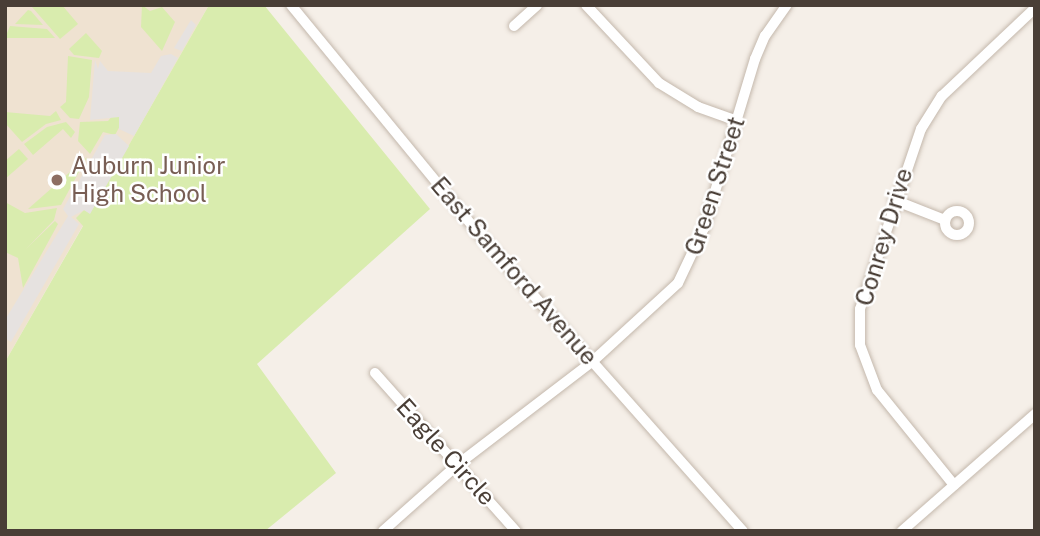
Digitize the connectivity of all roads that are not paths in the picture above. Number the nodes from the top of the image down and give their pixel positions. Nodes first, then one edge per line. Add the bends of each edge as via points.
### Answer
1 (537, 5) edge
2 (586, 5) edge
3 (788, 5) edge
4 (293, 6) edge
5 (1035, 8) edge
6 (514, 26) dead end
7 (737, 121) junction
8 (894, 200) junction
9 (945, 220) dead end
10 (593, 361) junction
11 (375, 373) dead end
12 (1035, 414) edge
13 (457, 465) junction
14 (954, 485) junction
15 (383, 531) edge
16 (516, 531) edge
17 (743, 531) edge
18 (902, 531) edge

1 - 6 street
2 - 7 street via 659,83 698,107
3 - 7 street, Green Street via 765,36
4 - 10 street, East Samford Avenue via 480,235
5 - 8 street, Conrey Drive via 942,96 916,139
7 - 10 street, Green Street via 704,228 678,283
8 - 9 street
8 - 14 street, Conrey Drive via 860,309 860,345 877,390
10 - 13 street, Green Street
10 - 17 street, East Samford Avenue
11 - 13 street, Eagle Circle
12 - 14 street
13 - 15 street, Green Street
13 - 16 street, Eagle Circle
14 - 18 street

